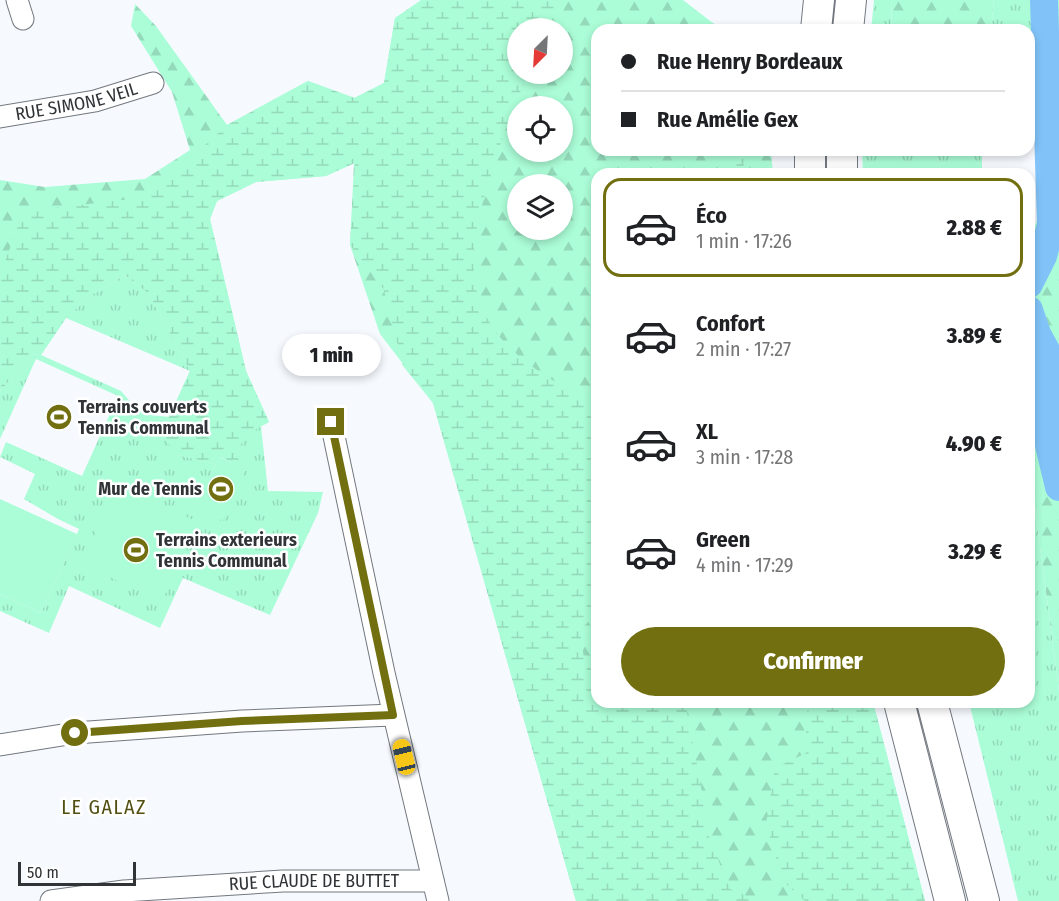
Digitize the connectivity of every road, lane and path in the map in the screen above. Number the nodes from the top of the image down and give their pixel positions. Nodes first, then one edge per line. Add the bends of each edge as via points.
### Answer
1 (819, 0) edge
2 (851, 0) edge
3 (817, 24) edge
4 (849, 24) edge
5 (153, 83) dead end
6 (0, 117) edge
7 (331, 422) dead end
8 (901, 708) edge
9 (934, 708) edge
10 (393, 715) junction
11 (0, 745) edge
12 (436, 891) edge
13 (51, 901) edge
14 (950, 901) edge
15 (984, 901) edge

1 - 3 highway
2 - 4 highway
5 - 6 street, RUE SIMONE VEIL via 95,101
7 - 10 street
8 - 14 highway
9 - 15 highway
10 - 11 street via 75,733
10 - 12 street
12 - 13 street, RUE CLAUDE DE BUTTET via 283,881 124,891

